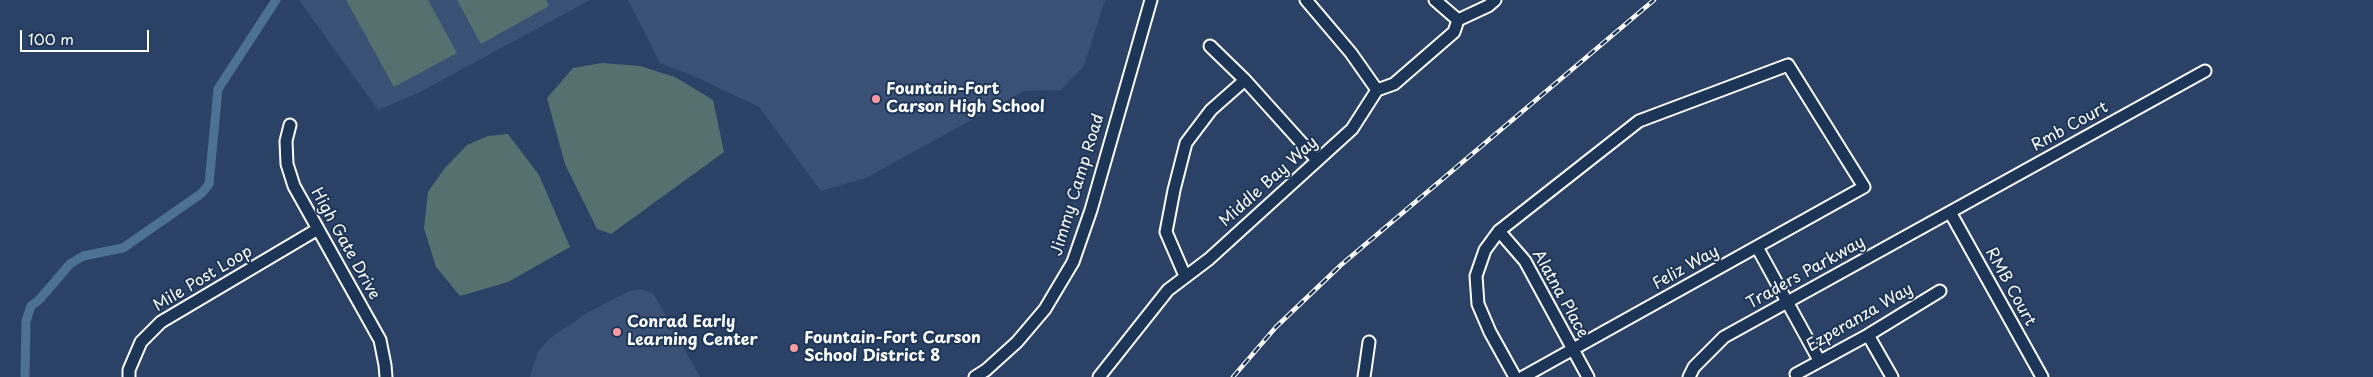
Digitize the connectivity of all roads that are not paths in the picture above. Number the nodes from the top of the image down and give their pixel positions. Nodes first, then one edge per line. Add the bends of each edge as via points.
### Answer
1 (1151, 0) edge
2 (1306, 0) edge
3 (1435, 0) edge
4 (1495, 0) edge
5 (1458, 20) junction
6 (1210, 46) dead end
7 (2205, 71) dead end
8 (1245, 80) junction
9 (1377, 90) junction
10 (290, 125) dead end
11 (1317, 160) junction
12 (1950, 212) junction
13 (318, 229) junction
14 (1499, 231) junction
15 (1757, 247) junction
16 (1185, 276) junction
17 (1940, 291) dead end
18 (1786, 302) junction
19 (1868, 335) junction
20 (1369, 342) dead end
21 (1572, 350) junction
22 (1819, 360) junction
23 (1796, 374) dead end
24 (129, 377) edge
25 (386, 377) edge
26 (975, 377) edge
27 (1099, 377) edge
28 (1364, 377) edge
29 (1515, 377) edge
30 (1523, 377) edge
31 (1588, 377) edge
32 (1689, 377) edge
33 (1892, 377) edge
34 (2042, 377) edge

1 - 26 street, Jimmy Camp Road via 1073,262 1045,309 1017,342
2 - 9 street via 1351,53
3 - 5 street
4 - 5 street
5 - 9 street via 1454,32 1394,84
6 - 8 street
7 - 12 street, Rmb Court
8 - 11 street
8 - 16 street via 1211,110 1186,143 1166,232
9 - 11 street, Middle Bay Way via 1352,129
10 - 13 street, High Gate Drive via 286,141 287,164 294,186
11 - 16 street, Middle Bay Way via 1209,259
12 - 18 street, Traders Parkway
12 - 34 street, RMB Court
13 - 24 street, Mile Post Loop via 161,322 141,342
13 - 25 street, High Gate Drive via 380,340
14 - 15 street, Feliz Way via 1639,121 1788,65 1864,186
14 - 21 street, Alatna Place via 1524,261
14 - 29 street via 1485,250 1476,276 1478,304
15 - 18 street
15 - 21 street, Feliz Way
16 - 27 street, Middle Bay Way via 1168,290
17 - 19 street, Ezperanza Way
18 - 22 street
18 - 32 street, Traders Parkway via 1724,337 1694,367
19 - 22 street, Ezperanza Way
19 - 33 street
20 - 28 street
21 - 30 street, Feliz Way
21 - 31 street, Alatna Place
22 - 23 street, Ezperanza Way

